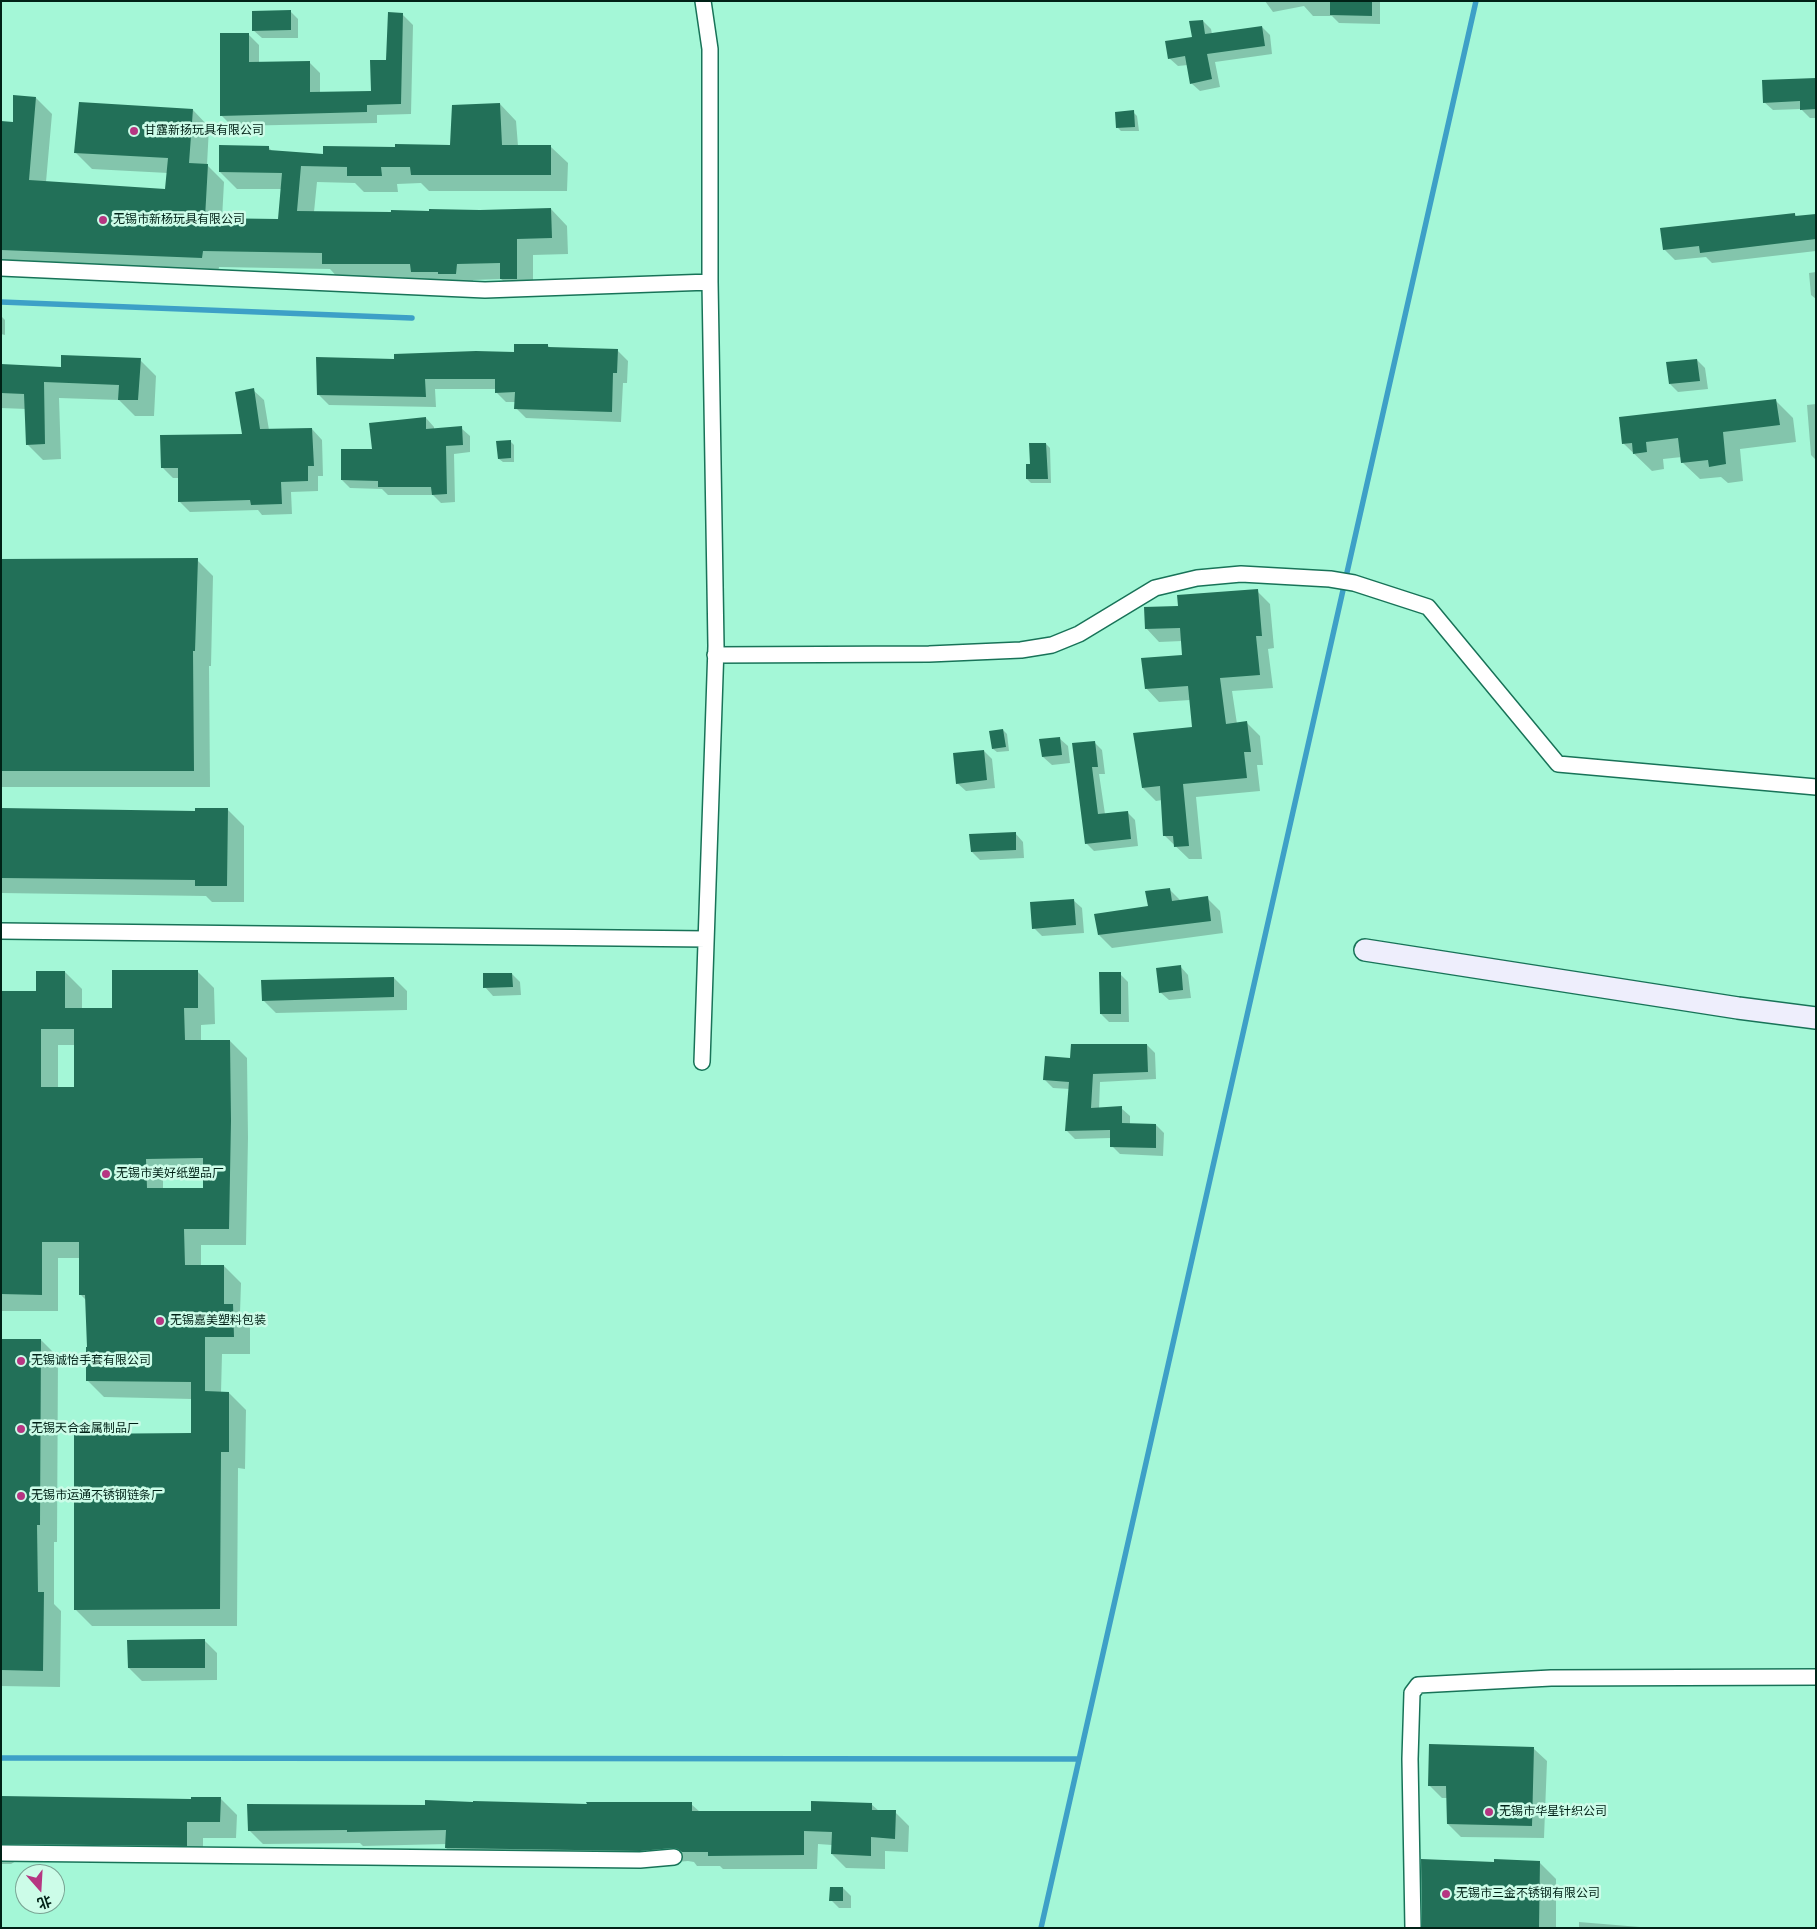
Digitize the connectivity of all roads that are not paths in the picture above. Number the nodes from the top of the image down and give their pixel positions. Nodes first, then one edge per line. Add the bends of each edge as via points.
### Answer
1 (703, 1) edge
2 (1, 268) edge
3 (710, 282) junction
4 (715, 655) junction
5 (1816, 787) edge
6 (1, 932) edge
7 (706, 939) junction
8 (1365, 950) dead end
9 (1816, 1018) edge
10 (702, 1062) dead end
11 (1816, 1677) edge
12 (1, 1853) edge
13 (674, 1857) dead end
14 (1413, 1928) edge

1 - 3 street via 710,49
2 - 3 street via 485,290
3 - 4 street
4 - 5 street via 1021,650 1052,645 1079,634 1155,588 1198,578 1241,574 1330,579 1354,583 1428,607 1558,764
4 - 7 street
6 - 7 street
7 - 10 street
8 - 9 street
11 - 14 street via 1551,1678 1418,1685 1412,1693 1410,1759
12 - 13 street via 640,1860

